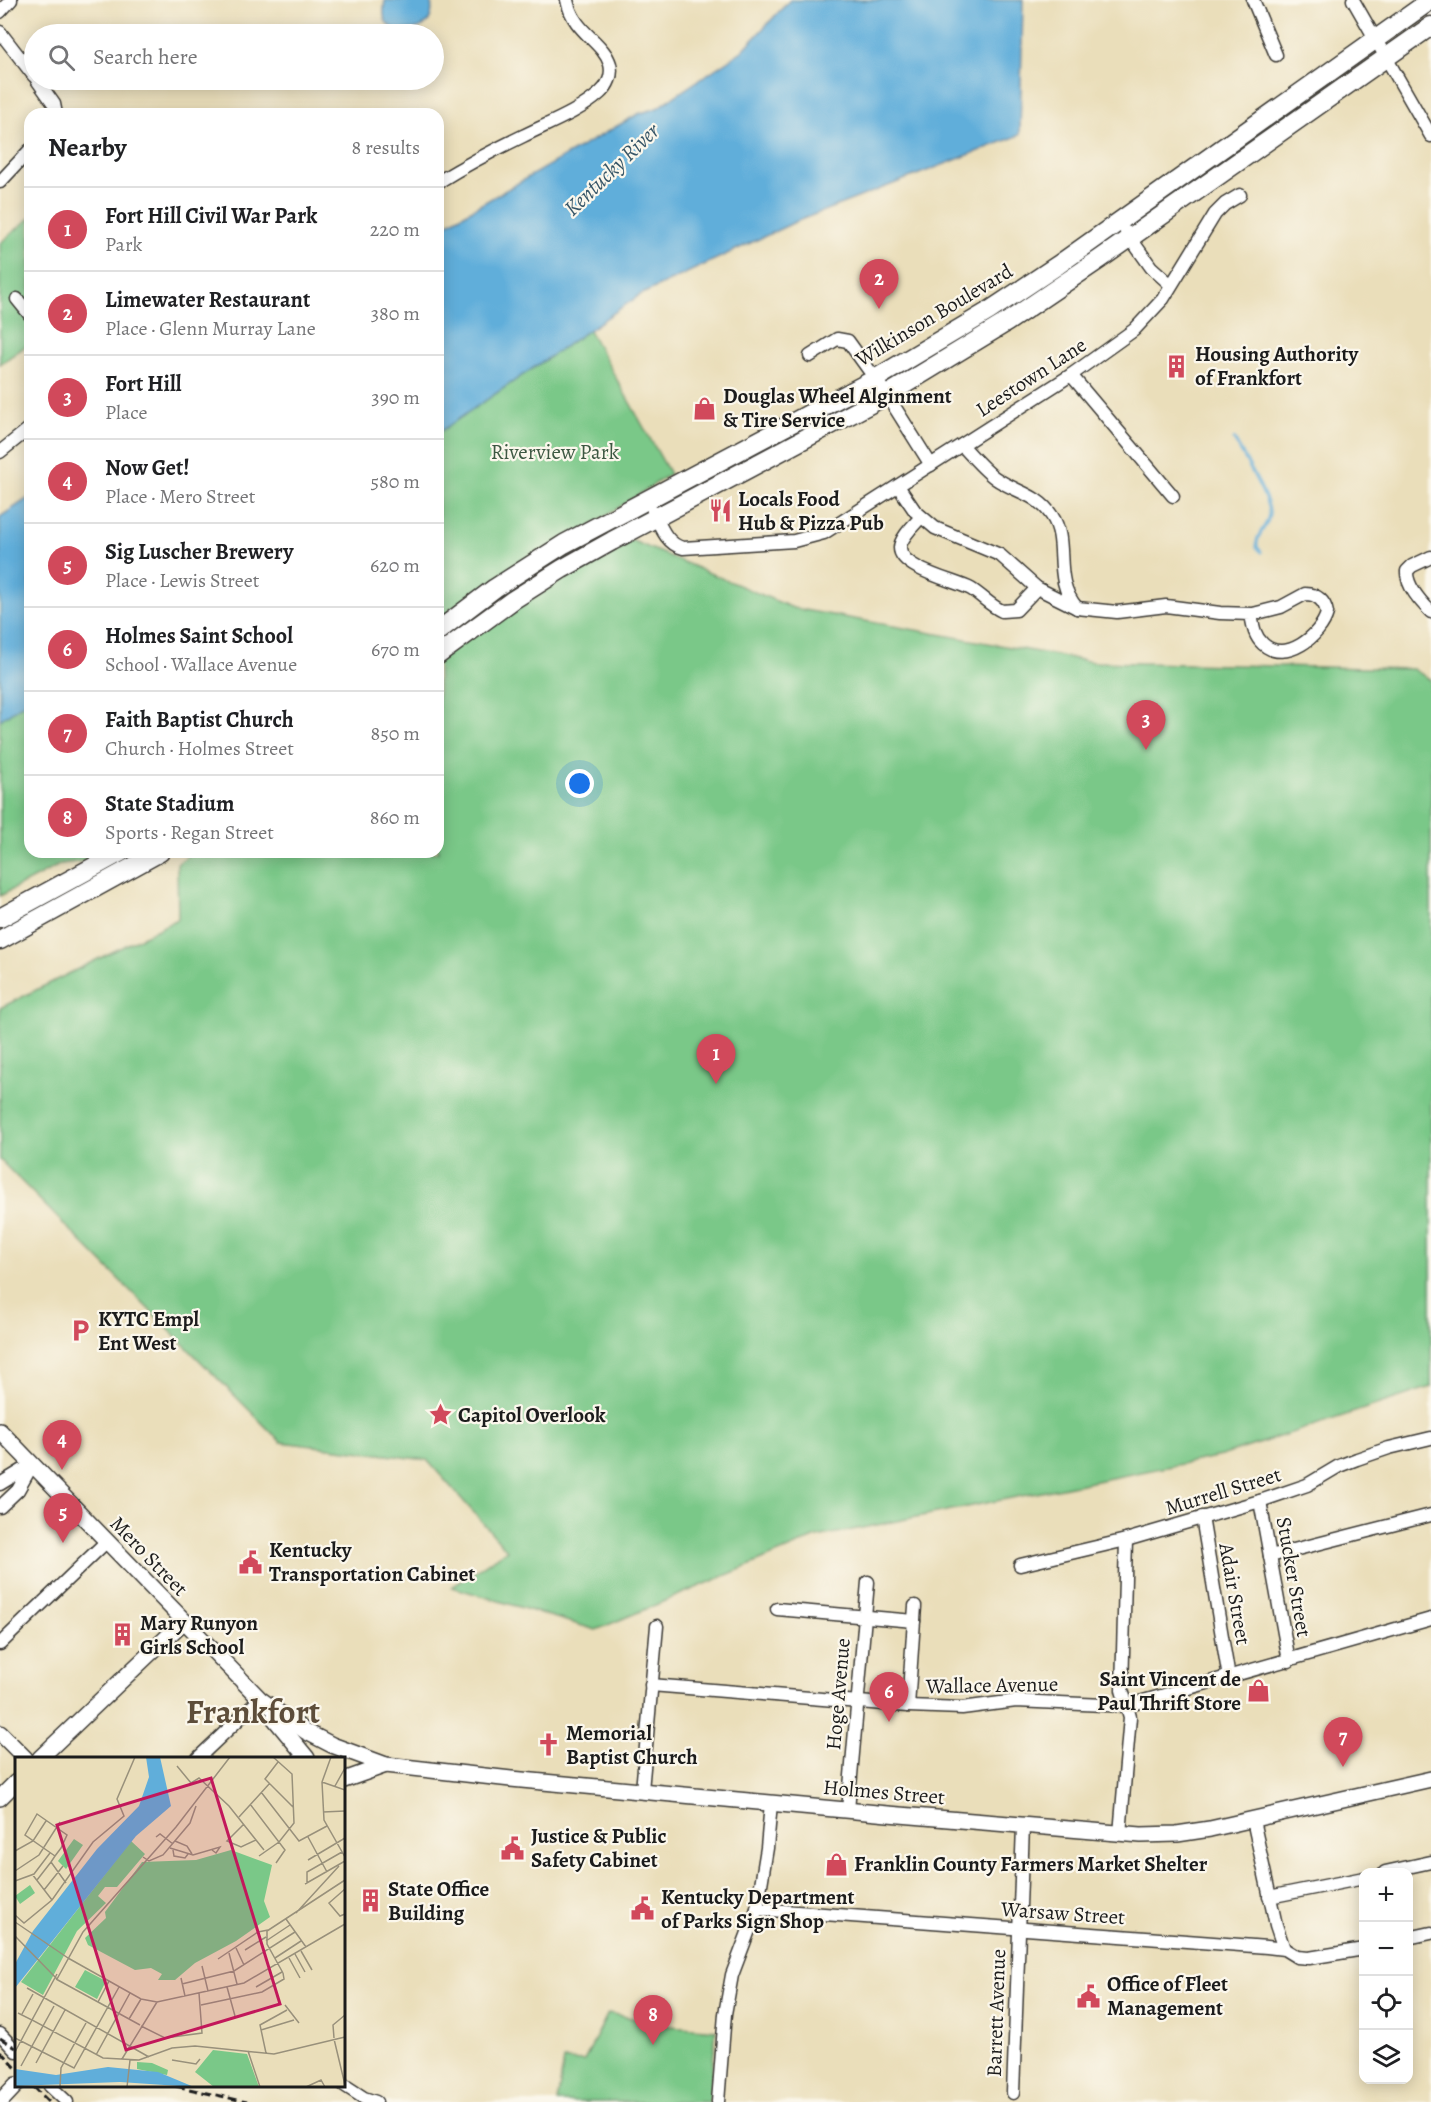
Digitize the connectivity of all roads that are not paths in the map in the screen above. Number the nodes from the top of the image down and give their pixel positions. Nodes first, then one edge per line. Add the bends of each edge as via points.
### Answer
1 (10, 0) edge
2 (567, 0) edge
3 (1253, 0) edge
4 (1353, 0) edge
5 (1431, 0) edge
6 (0, 12) edge
7 (1431, 26) edge
8 (0, 32) edge
9 (1376, 40) junction
10 (1276, 55) dead end
11 (1386, 57) junction
12 (24, 63) edge
13 (44, 90) edge
14 (55, 108) edge
15 (1431, 136) edge
16 (24, 156) edge
17 (444, 178) edge
18 (0, 182) edge
19 (1240, 195) dead end
20 (1119, 222) junction
21 (1130, 238) junction
22 (1172, 285) junction
23 (17, 299) dead end
24 (24, 308) edge
25 (810, 356) dead end
26 (1071, 375) junction
27 (875, 379) junction
28 (887, 395) junction
29 (24, 433) edge
30 (962, 445) junction
31 (0, 452) edge
32 (931, 465) junction
33 (898, 486) junction
34 (1173, 496) dead end
35 (648, 498) junction
36 (656, 517) junction
37 (921, 517) junction
38 (1431, 557) edge
39 (1037, 588) junction
40 (1066, 588) junction
41 (1053, 596) junction
42 (1077, 608) junction
43 (1431, 612) edge
44 (1251, 614) junction
45 (444, 627) edge
46 (444, 651) edge
47 (110, 858) edge
48 (149, 858) edge
49 (0, 918) edge
50 (0, 940) edge
51 (0, 1431) edge
52 (1431, 1438) edge
53 (32, 1465) junction
54 (0, 1484) edge
55 (1260, 1501) junction
56 (0, 1507) edge
57 (1431, 1515) edge
58 (1202, 1517) junction
59 (1126, 1540) junction
60 (106, 1542) junction
61 (1270, 1556) junction
62 (1020, 1565) dead end
63 (868, 1582) dead end
64 (915, 1606) dead end
65 (777, 1609) dead end
66 (865, 1617) junction
67 (1431, 1619) edge
68 (183, 1621) junction
69 (914, 1621) junction
70 (657, 1626) dead end
71 (0, 1644) edge
72 (1289, 1660) junction
73 (1229, 1678) junction
74 (651, 1685) junction
75 (260, 1699) junction
76 (857, 1702) junction
77 (908, 1706) junction
78 (1126, 1706) junction
79 (0, 1733) edge
80 (332, 1745) joint
81 (23, 1757) edge
82 (41, 1757) edge
83 (199, 1757) edge
84 (306, 1757) edge
85 (386, 1765) junction
86 (1431, 1779) edge
87 (345, 1780) edge
88 (15, 1783) edge
89 (642, 1790) junction
90 (0, 1798) edge
91 (771, 1803) junction
92 (848, 1810) junction
93 (1253, 1820) junction
94 (1023, 1826) junction
95 (1120, 1834) junction
96 (1431, 1862) edge
97 (1403, 1868) edge
98 (1359, 1879) edge
99 (1269, 1897) junction
100 (757, 1910) junction
101 (1018, 1930) junction
102 (1431, 1933) edge
103 (1413, 1937) edge
104 (1284, 1949) junction
105 (1359, 1950) edge
106 (0, 2034) edge
107 (15, 2050) edge
108 (15, 2086) edge
109 (345, 2086) edge
110 (52, 2087) edge
111 (1013, 2094) dead end
112 (0, 2102) edge
113 (67, 2102) edge
114 (376, 2102) edge
115 (718, 2102) edge

1 - 6 street
2 - 17 street via 577,24 610,64 608,83 580,107
3 - 10 street
4 - 9 street
5 - 9 highway, Wilkinson Boulevard
7 - 11 highway, Wilkinson Boulevard
8 - 12 street
9 - 11 street
9 - 20 highway, Wilkinson Boulevard
11 - 15 street
11 - 21 highway, Wilkinson Boulevard
13 - 14 street
16 - 18 street
19 - 22 street, Leestown Lane via 1215,214
20 - 21 street
20 - 27 highway, Wilkinson Boulevard via 988,311
21 - 22 street via 1151,267
21 - 28 highway, Wilkinson Boulevard via 1007,322
22 - 26 street, Leestown Lane via 1134,330
23 - 24 street
25 - 27 street via 833,341 845,339
26 - 30 street, Leestown Lane
26 - 34 street
27 - 28 street
27 - 35 highway, Wilkinson Boulevard
28 - 32 street
28 - 36 highway, Wilkinson Boulevard
29 - 31 street
30 - 32 street, Leestown Lane
30 - 40 street via 996,479 1039,500 1052,515 1059,532 1060,569
32 - 33 street, Leestown Lane
33 - 36 street, Leestown Lane via 824,533 794,541 683,548 666,537
33 - 37 street
35 - 36 street, Leestown Lane
35 - 45 highway, Wilkinson Boulevard via 533,563
36 - 46 highway, Wilkinson Boulevard via 538,584
37 - 39 street via 935,528 999,555
37 - 39 street via 900,547 904,558 914,566 967,587 1002,611 1019,608
38 - 43 street via 1412,566 1407,578
39 - 41 street
40 - 41 street
40 - 42 street
41 - 42 street
42 - 44 street via 1117,612 1166,606
44 - 44 street via 1281,607 1305,594 1312,594 1326,608 1326,617 1314,634 1292,648 1278,651 1263,644 1255,633
47 - 49 highway
48 - 50 highway
51 - 53 main road, Mero Street
52 - 55 street, Murrell Street via 1357,1459 1307,1485
53 - 54 street
53 - 56 street via 18,1490
53 - 60 main road, Mero Street
55 - 58 street, Murrell Street
55 - 61 street, Stucker Street
57 - 61 street
58 - 59 street, Murrell Street
58 - 73 street, Adair Street
59 - 62 street, Murrell Street
59 - 78 street via 1122,1690
60 - 68 main road, Mero Street
60 - 71 street
61 - 72 street, Stucker Street
63 - 66 street, Hoge Avenue
64 - 69 street
65 - 66 street
66 - 69 street
66 - 76 street, Hoge Avenue
67 - 72 street, Wallace Avenue
68 - 75 main road, Mero Street
68 - 82 main road
69 - 77 street
70 - 74 street
72 - 73 street, Wallace Avenue
73 - 78 street, Wallace Avenue
74 - 76 street, Wallace Avenue
74 - 89 street
75 - 80 main road, Mero Street via 290,1722
75 - 83 street
75 - 84 main road
76 - 77 street, Wallace Avenue
76 - 92 street, Hoge Avenue
77 - 78 street, Wallace Avenue via 962,1708 1016,1701
78 - 95 street via 1130,1717
79 - 81 main road
80 - 85 main road, Holmes Street
85 - 87 main road
85 - 89 main road, Holmes Street
86 - 93 main road, Holmes Street
88 - 90 main road
89 - 91 main road, Holmes Street
91 - 92 main road, Holmes Street
91 - 100 street
92 - 94 main road, Holmes Street
93 - 95 main road, Holmes Street via 1177,1834
93 - 99 street
94 - 95 main road, Holmes Street
94 - 101 street, Barrett Avenue
96 - 97 street
98 - 99 street
99 - 104 street
100 - 101 street, Warsaw Street
100 - 115 street via 732,1975 724,2018
101 - 104 street, Warsaw Street
101 - 111 street, Barrett Avenue
102 - 103 street
104 - 105 street, Warsaw Street via 1297,1957 1309,1958
106 - 107 street
108 - 112 main road
109 - 114 street
110 - 113 street

